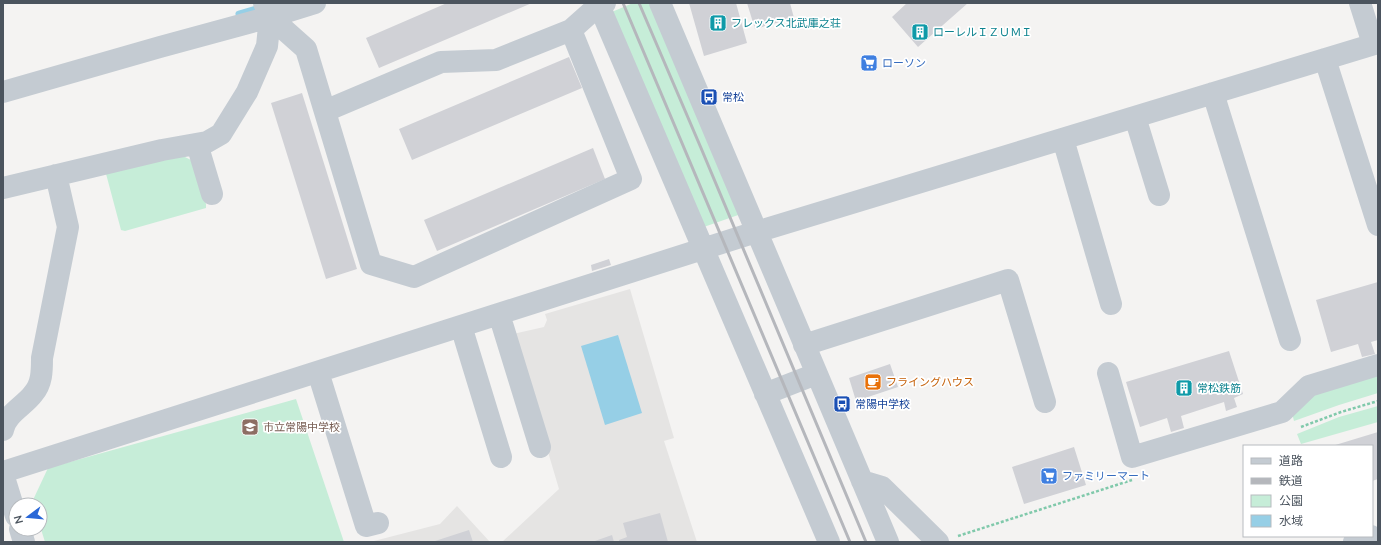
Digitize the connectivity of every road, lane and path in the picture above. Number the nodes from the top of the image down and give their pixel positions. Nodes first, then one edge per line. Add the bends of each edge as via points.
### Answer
1 (315, 3) edge
2 (660, 3) edge
3 (1360, 3) edge
4 (601, 4) edge
5 (267, 10) edge
6 (571, 30) junction
7 (1376, 43) edge
8 (1325, 59) junction
9 (3, 92) edge
10 (1213, 93) junction
11 (325, 111) junction
12 (1135, 117) junction
13 (1063, 139) junction
14 (197, 144) junction
15 (56, 176) junction
16 (1371, 178) edge
17 (3, 188) edge
18 (212, 194) dead end
19 (1159, 195) dead end
20 (1378, 225) edge
21 (756, 232) junction
22 (704, 249) junction
23 (1111, 304) dead end
24 (499, 314) junction
25 (461, 326) junction
26 (1290, 340) dead end
27 (804, 345) junction
28 (1378, 365) edge
29 (318, 372) junction
30 (1108, 373) dead end
31 (816, 374) junction
32 (765, 394) junction
33 (1046, 402) dead end
34 (3, 430) edge
35 (540, 447) dead end
36 (502, 457) dead end
37 (3, 473) edge
38 (862, 481) junction
39 (10, 497) edge
40 (378, 523) dead end
41 (1369, 537) edge
42 (829, 542) edge
43 (888, 542) edge
44 (938, 542) edge
45 (1354, 542) edge

1 - 5 street
2 - 21 street
3 - 7 street
4 - 6 street
4 - 22 street
5 - 9 street via 152,49
5 - 11 street via 306,49
5 - 14 street via 267,46 247,92 221,134
6 - 11 street via 496,60 441,62
6 - 11 street via 631,179 414,277 371,264
7 - 8 street
8 - 10 street
8 - 16 street
10 - 12 street
10 - 26 street via 1273,306
12 - 13 street
12 - 19 street
13 - 21 street
13 - 23 street
14 - 15 street
14 - 18 street
15 - 17 street
15 - 34 street via 68,227 42,358 42,375 34,394 4,422
16 - 20 street
21 - 22 street
21 - 27 street
22 - 24 street
22 - 32 street
24 - 25 street
24 - 35 street
25 - 29 street
25 - 36 street
27 - 31 street
27 - 33 street via 1008,280
28 - 30 street via 1318,377 1282,412 1132,456
29 - 37 street
29 - 40 street via 366,526
31 - 32 street
31 - 38 street
32 - 42 street
37 - 39 street
38 - 43 street
38 - 44 street via 882,487
41 - 45 street

